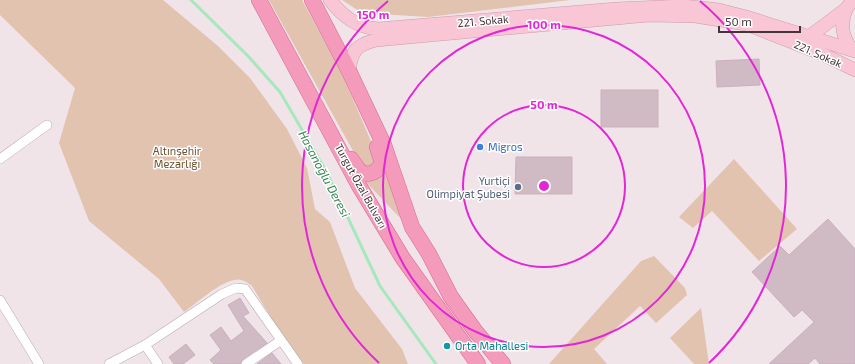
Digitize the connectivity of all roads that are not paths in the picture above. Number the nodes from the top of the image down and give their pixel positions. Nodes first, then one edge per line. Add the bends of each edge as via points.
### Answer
1 (259, 0) edge
2 (312, 0) edge
3 (330, 0) edge
4 (849, 4) edge
5 (810, 36) junction
6 (854, 50) edge
7 (855, 70) edge
8 (349, 71) junction
9 (309, 90) junction
10 (47, 125) dead end
11 (0, 159) edge
12 (0, 300) edge
13 (280, 341) junction
14 (145, 345) junction
15 (498, 359) edge
16 (39, 364) edge
17 (109, 364) edge
18 (158, 364) edge
19 (246, 364) edge
20 (298, 364) edge
21 (476, 364) edge

1 - 9 main road, Turgut Özal Bulvarı
2 - 8 main road
3 - 5 street, 221. Sokak via 345,16 364,28 684,6 719,10
4 - 5 street
4 - 6 street via 842,19 842,28 845,39
5 - 6 street, 221. Sokak
7 - 8 street, 221. Sokak via 820,53 746,24 695,16 649,15 376,40 363,43 355,50
8 - 9 main road via 381,156 382,162 374,173 364,174 358,170
8 - 15 main road via 384,145 412,228 452,297
9 - 21 main road, Turgut Özal Bulvarı via 358,184 402,257
10 - 11 street
12 - 16 street
13 - 14 street via 245,289 236,288 222,294
13 - 19 street
13 - 20 street
14 - 17 street
14 - 18 street
15 - 21 main road

